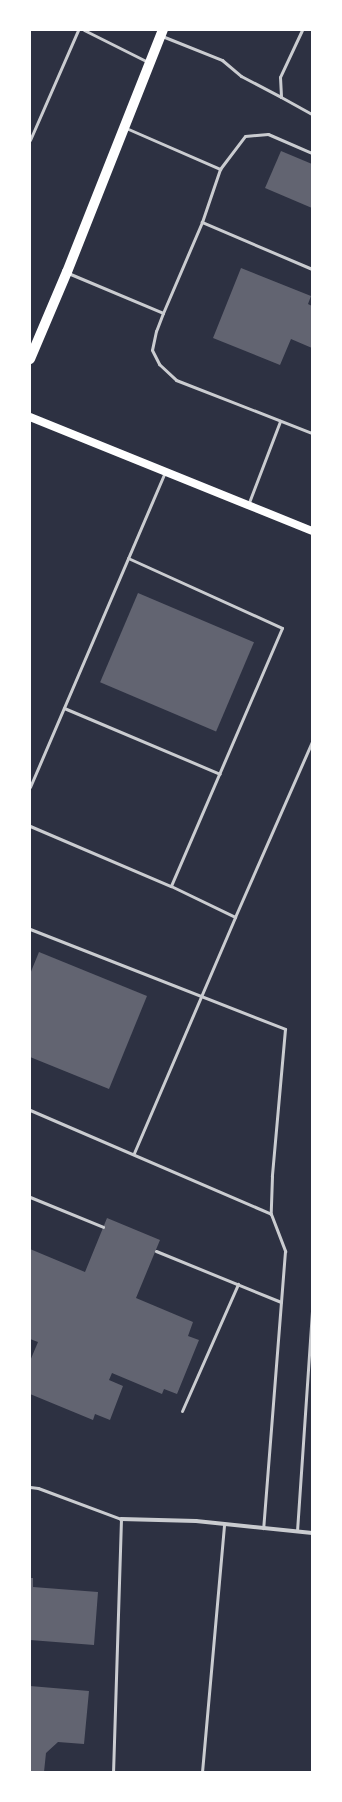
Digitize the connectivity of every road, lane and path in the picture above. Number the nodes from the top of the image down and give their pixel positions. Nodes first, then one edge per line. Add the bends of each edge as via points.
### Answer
1 (78, 30) edge
2 (84, 30) edge
3 (302, 30) edge
4 (162, 33) edge
5 (149, 63) junction
6 (281, 97) junction
7 (312, 114) edge
8 (124, 127) junction
9 (30, 140) edge
10 (312, 153) edge
11 (220, 169) junction
12 (202, 222) junction
13 (312, 269) edge
14 (67, 272) junction
15 (163, 313) junction
16 (30, 359) edge
17 (30, 416) edge
18 (280, 420) junction
19 (312, 433) edge
20 (165, 471) junction
21 (248, 505) junction
22 (312, 531) edge
23 (128, 558) junction
24 (64, 708) junction
25 (312, 742) edge
26 (220, 774) junction
27 (30, 787) edge
28 (30, 826) edge
29 (171, 886) junction
30 (235, 917) junction
31 (30, 929) edge
32 (202, 996) junction
33 (30, 1110) edge
34 (134, 1153) junction
35 (30, 1197) edge
36 (271, 1214) junction
37 (103, 1228) dead end
38 (156, 1251) dead end
39 (238, 1284) junction
40 (281, 1302) junction
41 (312, 1310) edge
42 (182, 1411) dead end
43 (30, 1487) edge
44 (121, 1519) junction
45 (224, 1524) junction
46 (263, 1528) junction
47 (297, 1531) junction
48 (312, 1533) edge
49 (113, 1772) edge
50 (202, 1772) edge

1 - 9 lane
2 - 5 lane
3 - 6 lane via 280,77
4 - 5 main road
4 - 6 lane via 222,60 241,76
5 - 8 main road
6 - 7 lane
8 - 11 lane
8 - 14 main road
10 - 11 lane via 268,134 245,136
11 - 12 lane
12 - 13 lane
12 - 15 lane
14 - 15 lane
14 - 16 main road
15 - 18 lane via 152,350 159,364 176,380
17 - 20 main road
18 - 19 lane
18 - 21 lane
20 - 21 main road
20 - 23 lane
21 - 22 main road
23 - 24 lane
23 - 26 lane via 282,628
24 - 26 lane
24 - 27 lane
25 - 30 lane
26 - 29 lane
28 - 29 lane
29 - 30 lane
30 - 32 lane
31 - 32 lane
32 - 34 lane
32 - 36 lane via 285,1029
33 - 34 lane
34 - 36 lane
35 - 37 lane
36 - 40 lane via 285,1252
38 - 39 lane
39 - 40 lane
39 - 42 lane
40 - 46 lane
41 - 47 lane
43 - 44 lane
44 - 45 street
44 - 49 lane
45 - 46 street
45 - 50 lane
46 - 47 street
47 - 48 street

